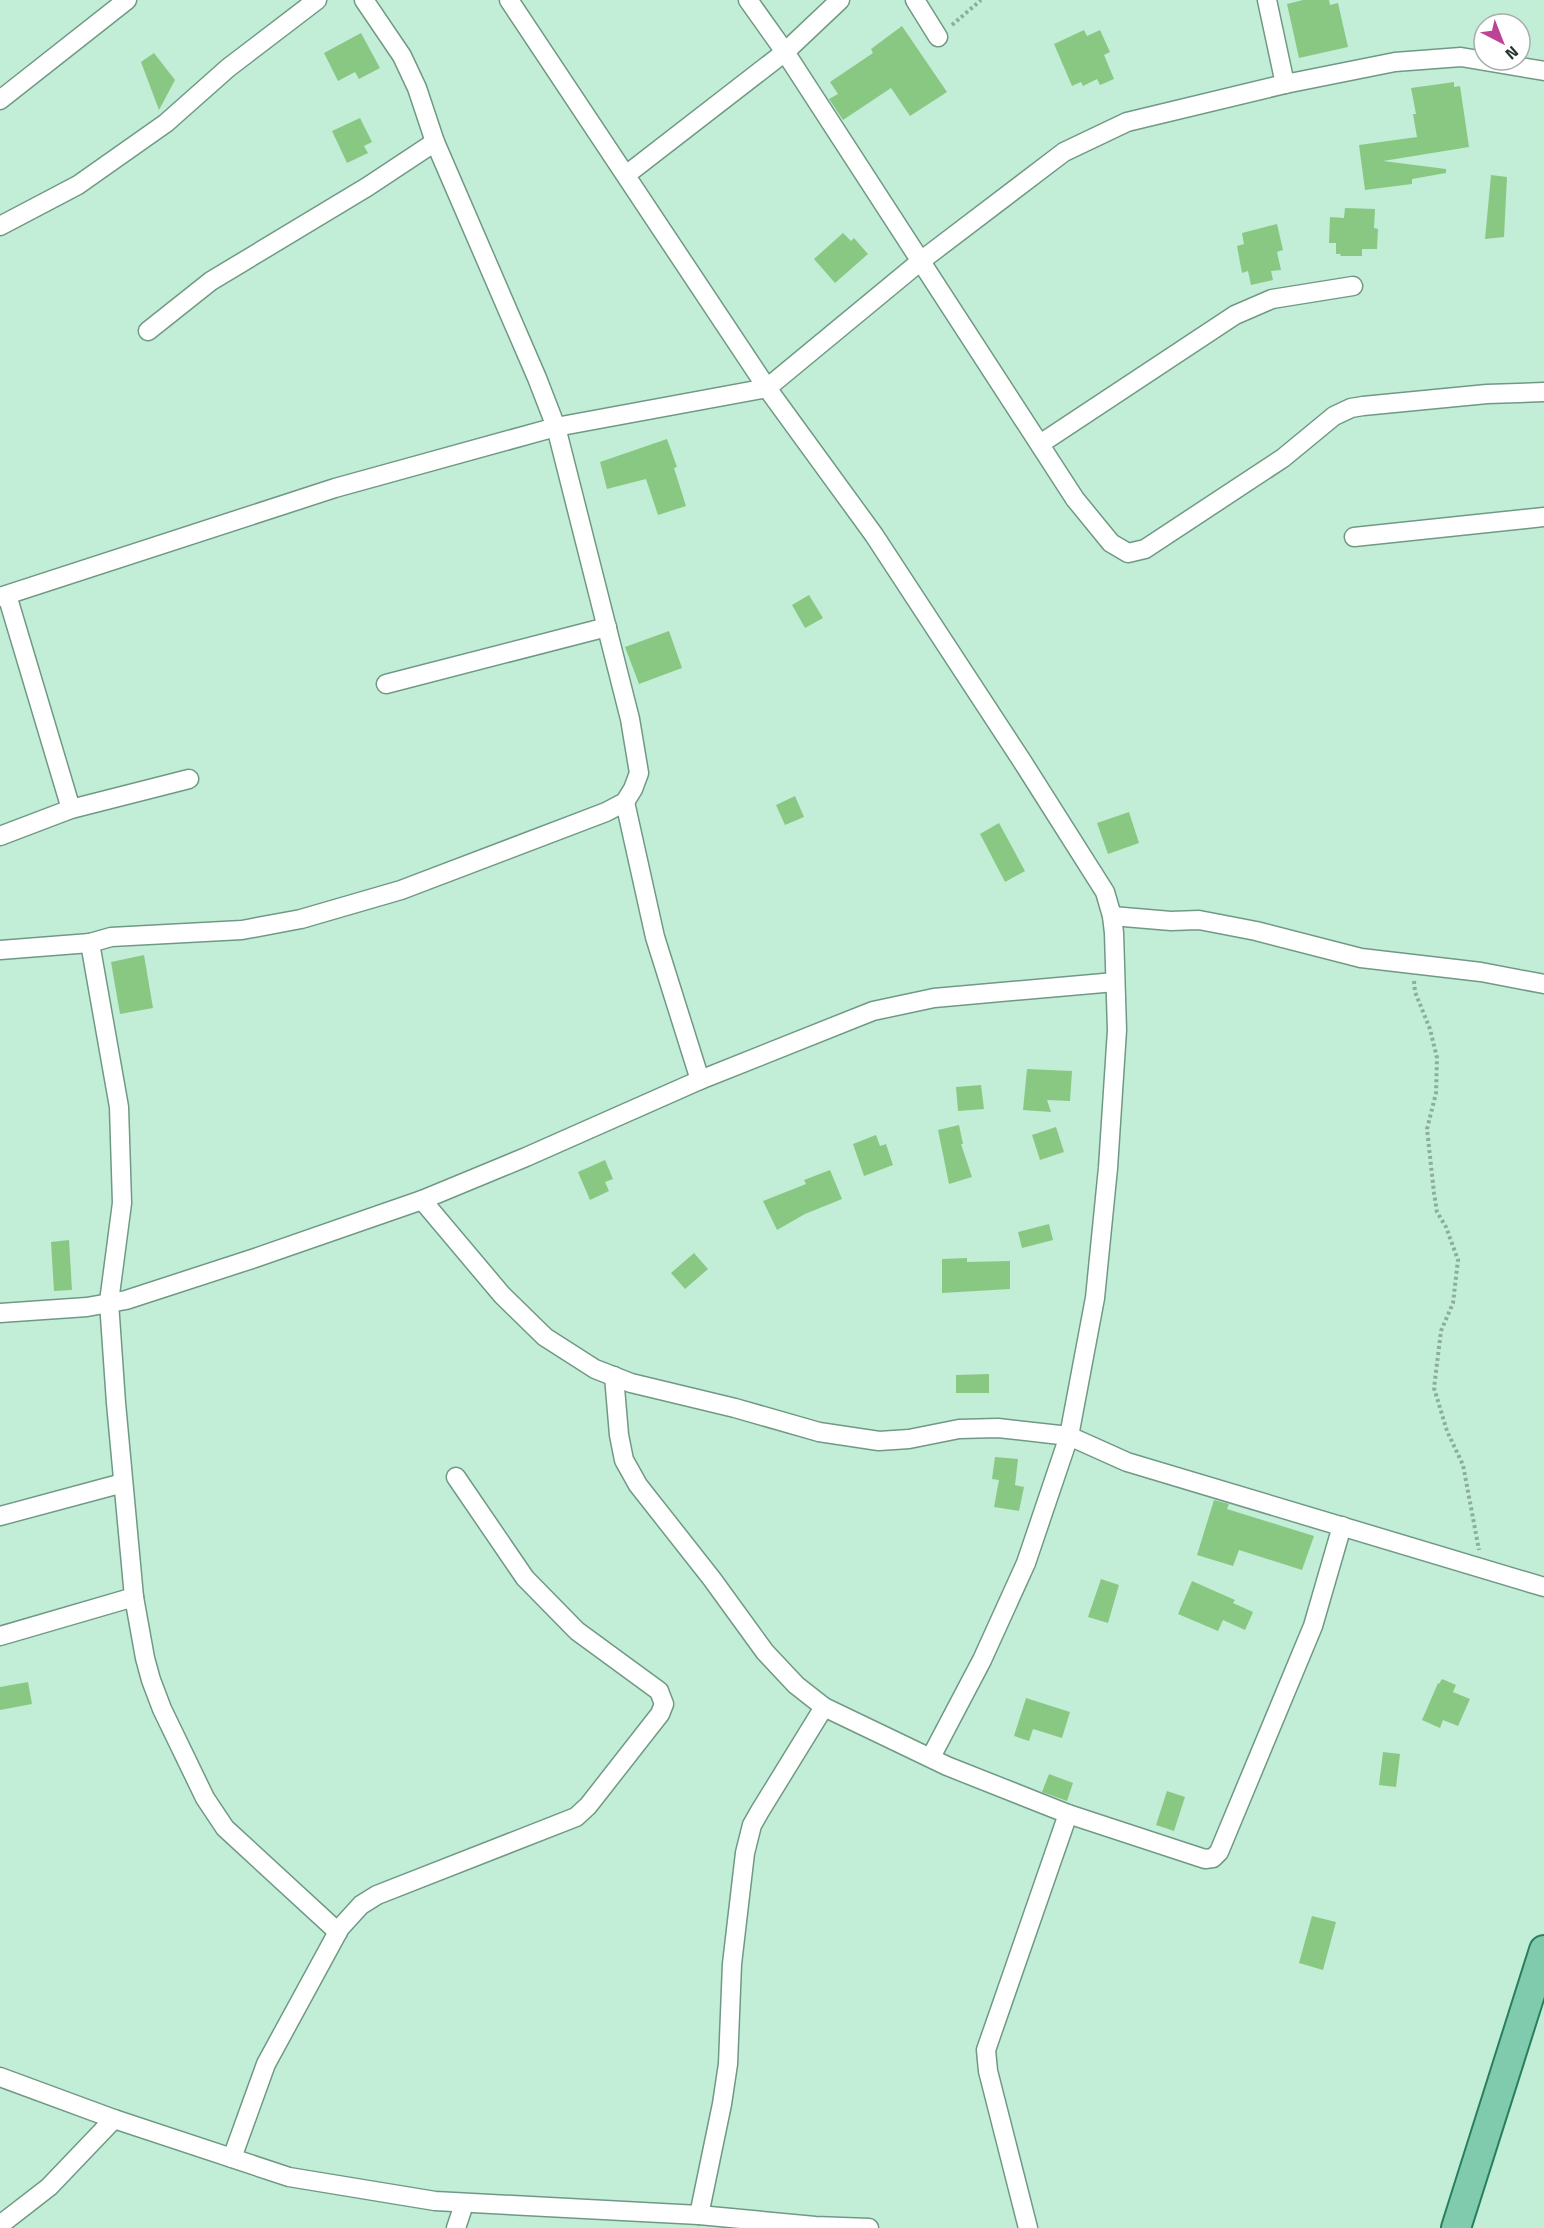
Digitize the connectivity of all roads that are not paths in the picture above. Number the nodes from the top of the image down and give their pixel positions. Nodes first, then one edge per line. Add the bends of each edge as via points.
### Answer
1 (127, 0) edge
2 (316, 0) edge
3 (364, 0) edge
4 (509, 0) edge
5 (748, 0) edge
6 (840, 0) edge
7 (915, 0) edge
8 (1267, 0) edge
9 (938, 37) road end
10 (785, 52) junction
11 (1544, 71) edge
12 (1285, 84) junction
13 (0, 100) edge
14 (435, 142) junction
15 (626, 175) junction
16 (0, 226) edge
17 (922, 260) junction
18 (1353, 286) dead end
19 (148, 331) dead end
20 (767, 388) junction
21 (1544, 392) edge
22 (556, 427) junction
23 (1040, 444) junction
24 (1544, 517) edge
25 (1354, 537) dead end
26 (3, 596) edge
27 (607, 627) junction
28 (386, 684) dead end
29 (189, 779) dead end
30 (625, 802) junction
31 (71, 809) junction
32 (0, 836) edge
33 (1112, 916) junction
34 (90, 943) junction
35 (0, 950) edge
36 (1115, 982) junction
37 (1544, 984) edge
38 (700, 1080) junction
39 (422, 1200) junction
40 (109, 1302) junction
41 (0, 1313) edge
42 (614, 1376) junction
43 (1069, 1436) junction
44 (456, 1478) dead end
45 (123, 1483) junction
46 (0, 1516) edge
47 (1342, 1526) junction
48 (1544, 1587) edge
49 (134, 1597) junction
50 (0, 1636) edge
51 (824, 1707) junction
52 (931, 1757) junction
53 (1068, 1814) junction
54 (338, 1932) junction
55 (1544, 1950) edge
56 (0, 2077) edge
57 (114, 2119) junction
58 (232, 2158) junction
59 (465, 2204) junction
60 (699, 2215) junction
61 (0, 2225) edge
62 (456, 2228) edge
63 (868, 2228) edge
64 (1028, 2228) edge
65 (1456, 2228) edge

1 - 13 street
2 - 16 street via 228,68 166,123 78,185
3 - 14 street via 402,56
4 - 15 street
5 - 10 street
6 - 10 street
7 - 9 street
8 - 12 street
10 - 15 street
10 - 17 street
11 - 12 street via 1461,57 1395,62
12 - 17 street via 1127,122 1064,152
14 - 19 street via 211,281
14 - 22 street
15 - 20 street
17 - 20 street
17 - 23 street
18 - 23 street via 1257,304
20 - 22 street
20 - 33 street via 874,536 1022,761 1105,892
21 - 23 street via 1476,395 1343,411 1254,478 1145,549 1128,554 1111,543
22 - 26 street via 335,488
22 - 27 street
24 - 25 street
26 - 31 street
27 - 28 street
27 - 30 street via 639,773
29 - 31 street
30 - 34 street via 401,890 301,919 242,930 111,937
30 - 38 street via 655,937
31 - 32 street
33 - 36 street
33 - 37 street via 1199,920 1360,958 1481,972
34 - 35 street
34 - 40 street via 119,1107 122,1203
36 - 38 street via 909,1002 873,1011
36 - 43 street via 1117,1030 1095,1298
38 - 39 street
39 - 40 street via 148,1293
39 - 42 street via 502,1295 545,1337 595,1369
40 - 41 street
40 - 45 street
42 - 43 street via 819,1432 879,1441 959,1429 998,1428
42 - 51 street via 624,1460 638,1485 765,1652 796,1685
43 - 47 street via 1127,1462
43 - 52 street via 1026,1563 982,1660
44 - 54 street via 525,1578 577,1631 659,1691 664,1704 576,1817 377,1895 361,1905
45 - 46 street
45 - 49 street
47 - 48 street
47 - 53 street via 1313,1626 1219,1852 1205,1859
49 - 50 street
49 - 54 street via 151,1680 212,1812
51 - 52 street
51 - 60 street via 752,1825 747,1844 732,1964 726,2073
52 - 53 street
53 - 64 street via 986,2050
54 - 58 street via 266,2064
55 - 65 main road
56 - 57 street
57 - 58 street
57 - 61 street via 49,2187
58 - 59 street via 289,2176
59 - 60 street
59 - 62 street
60 - 63 street

